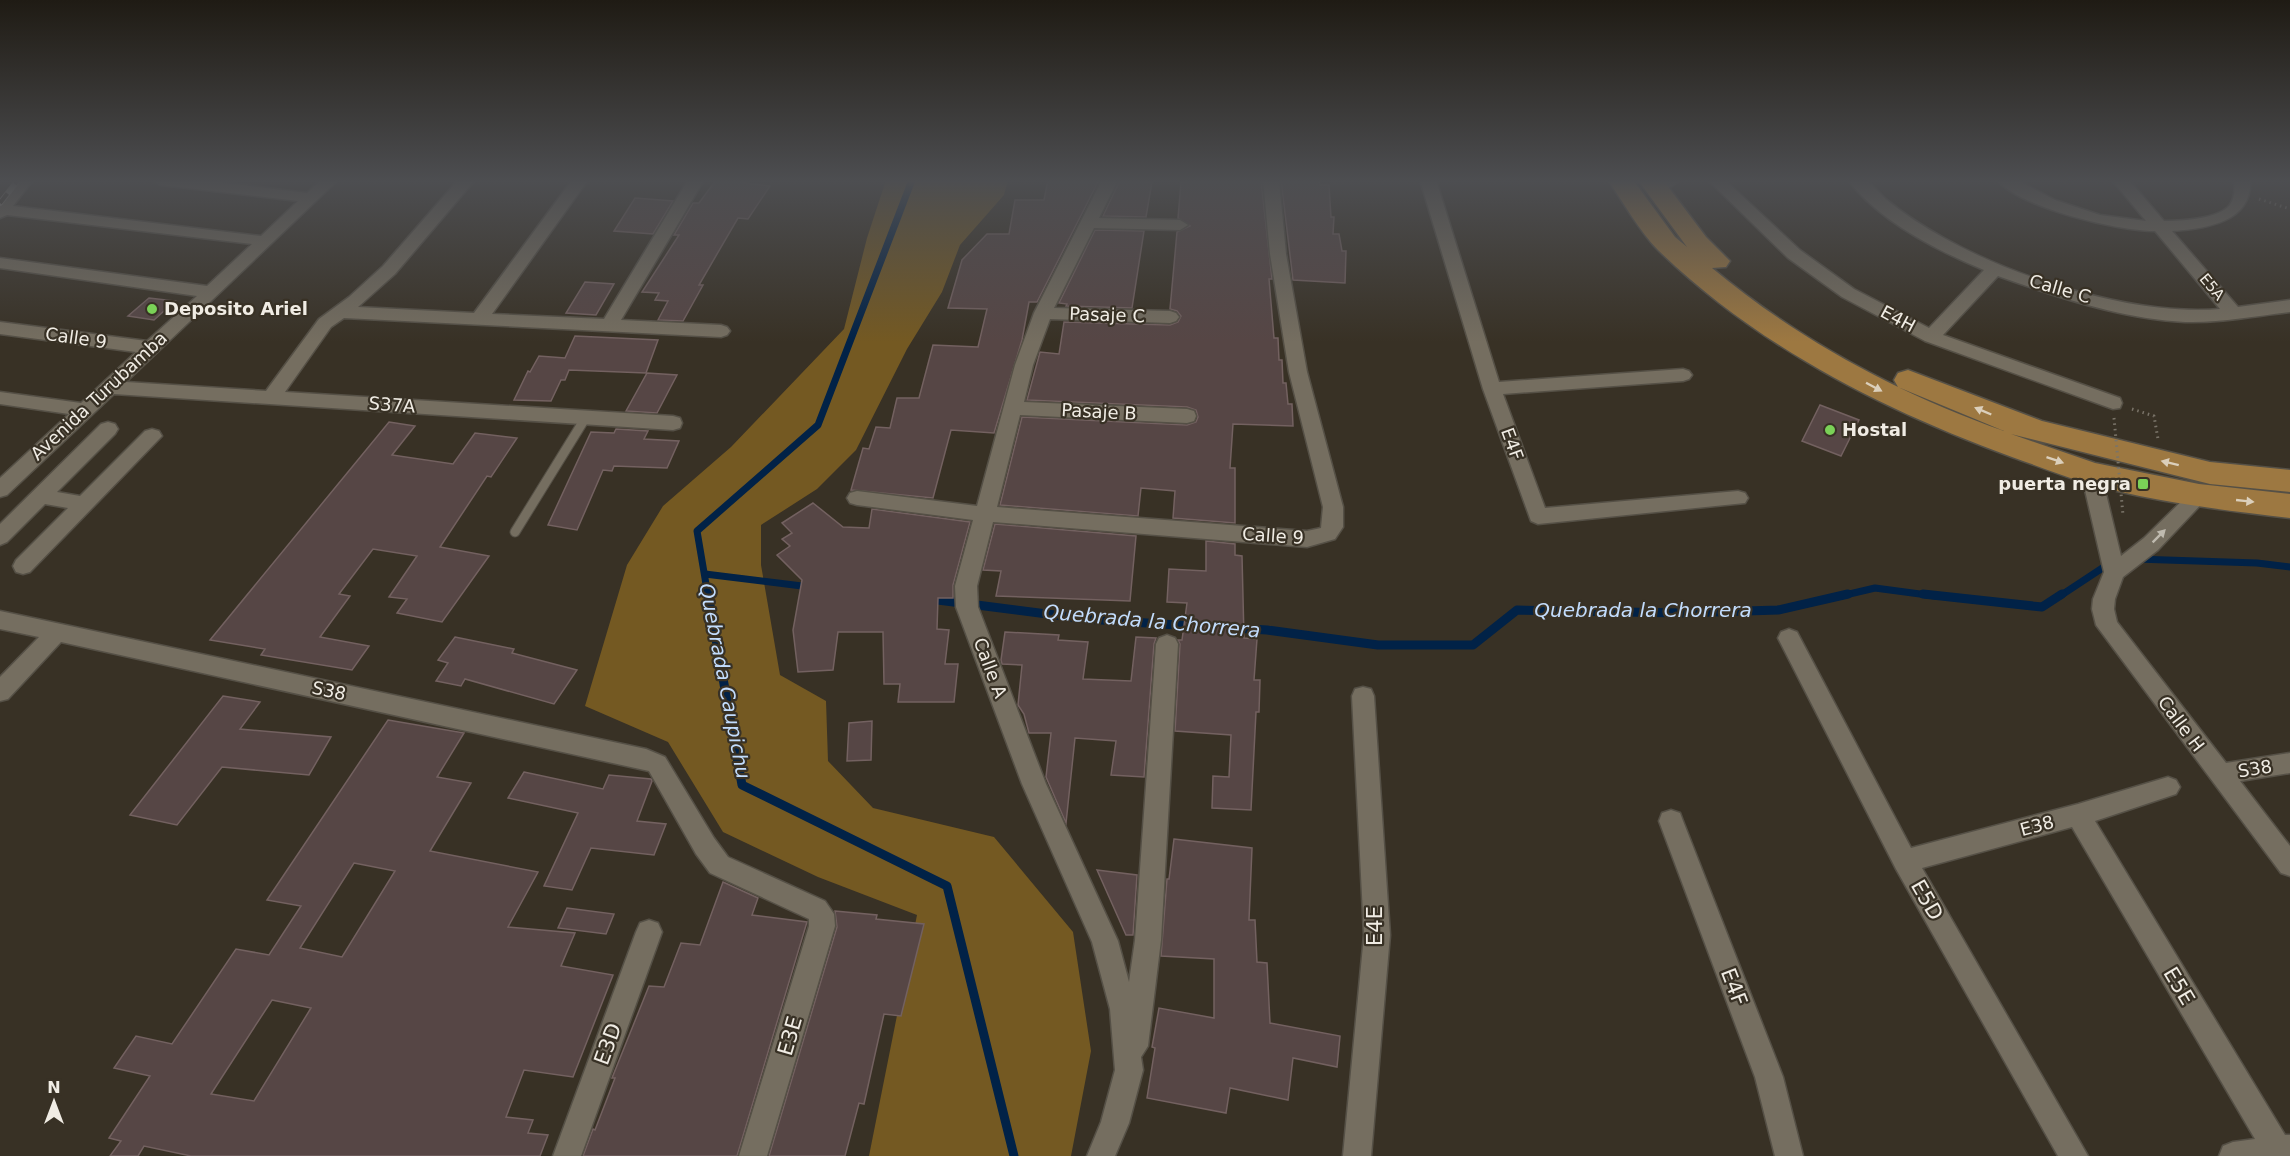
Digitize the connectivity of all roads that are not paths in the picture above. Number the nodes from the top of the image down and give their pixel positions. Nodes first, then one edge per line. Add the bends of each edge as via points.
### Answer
1 (203, 234) edge
2 (273, 234) edge
3 (420, 234) edge
4 (541, 234) edge
5 (664, 234) edge
6 (1082, 234) edge
7 (1276, 234) edge
8 (1442, 234) edge
9 (1659, 234) edge
10 (1691, 234) edge
11 (1772, 234) edge
12 (1923, 234) edge
13 (2167, 234) edge
14 (265, 241) junction
15 (0, 263) edge
16 (1995, 269) junction
17 (210, 292) junction
18 (2290, 306) edge
19 (340, 312) junction
20 (1043, 313) junction
21 (2233, 313) junction
22 (1170, 316) dead end
23 (479, 319) junction
24 (609, 325) junction
25 (0, 328) edge
26 (721, 331) dead end
27 (1931, 337) junction
28 (152, 348) junction
29 (1683, 375) dead end
30 (110, 387) junction
31 (1492, 389) junction
32 (271, 397) junction
33 (0, 398) edge
34 (1012, 408) junction
35 (86, 410) junction
36 (2114, 411) road end
37 (1187, 416) dead end
38 (586, 417) junction
39 (673, 423) dead end
40 (108, 429) dead end
41 (152, 436) dead end
42 (2091, 473) junction
43 (2290, 480) edge
44 (2, 488) edge
45 (2199, 496) junction
46 (857, 498) dead end
47 (1738, 498) dead end
48 (38, 499) junction
49 (84, 504) junction
50 (2290, 506) edge
51 (985, 514) junction
52 (515, 532) dead end
53 (0, 537) edge
54 (23, 566) dead end
55 (2114, 572) junction
56 (0, 620) edge
57 (57, 632) junction
58 (1789, 638) dead end
59 (1167, 644) dead end
60 (0, 692) edge
61 (1363, 696) dead end
62 (2290, 763) edge
63 (2219, 774) junction
64 (2168, 787) dead end
65 (2078, 815) junction
66 (1671, 821) dead end
67 (1905, 861) junction
68 (2290, 865) edge
69 (821, 915) joint
70 (649, 932) dead end
71 (1129, 1070) junction
72 (2283, 1152) edge
73 (567, 1156) edge
74 (753, 1156) edge
75 (1101, 1156) edge
76 (1357, 1156) edge
77 (1789, 1156) edge
78 (2074, 1156) edge
79 (2234, 1156) edge

1 - 14 street
2 - 14 street, Avenida Turubamba
3 - 19 street via 389,270
4 - 23 street
5 - 24 street
6 - 20 street, Calle A
7 - 51 street, Calle 9 via 1298,372 1333,507 1334,527 1328,534 1307,539
8 - 31 street, E4F
9 -> 42 main road via 1732,299 1827,362 1958,426
43 -> 10 main road via 2210,472 2018,425 1856,358 1761,297 1725,269
11 - 27 street, E4H via 1848,293
12 - 16 street, Calle C
13 - 21 street, E5A
14 - 17 street, Avenida Turubamba
15 - 17 street
16 - 21 street, Calle C via 2064,293 2132,309 2186,316
16 - 27 street
17 - 28 street, Avenida Turubamba
18 - 21 street, Calle C
19 - 23 street
19 - 32 street via 325,323
20 - 22 street, Pasaje C
20 - 34 street, Calle A
23 - 24 street
24 - 26 street
25 - 28 street, Calle 9
27 - 36 street, E4H
28 - 30 street, Avenida Turubamba
29 - 31 street
30 - 32 street, S37A
30 - 35 street, Avenida Turubamba
31 - 47 street, E4F via 1538,516
32 - 38 street, S37A
33 - 35 street
34 - 37 street, Pasaje B
34 - 51 street, Calle A
35 - 44 street, Avenida Turubamba
38 - 39 street, S37A
38 - 52 lane
40 - 48 street
41 - 49 street
42 - 45 main road
42 - 55 street
44 - 48 street
45 -> 50 main road
55 -> 45 street via 2151,544
46 - 51 street, Calle 9
48 - 49 street
48 - 53 street
49 - 54 street
51 - 71 street, Calle A via 967,576 967,605 1034,784 1105,941 1123,1009
55 - 63 street, Calle H via 2104,599 2107,625
56 - 57 street, S38
57 - 60 street
57 - 69 street, S38 via 657,764 719,865 816,909
58 - 67 street, E5D
59 - 71 street via 1148,940
61 - 76 street, E4E via 1377,935
62 - 63 street, S38
63 - 68 street, Calle H
64 - 65 street, E38
65 - 67 street, E38
65 - 72 street, E5E
66 - 77 street, E4F via 1768,1077
67 - 78 street, E5D
69 - 74 street, E3E via 822,926
70 - 73 street, E3D
71 - 75 street, Calle A via 1115,1123
72 - 79 street

